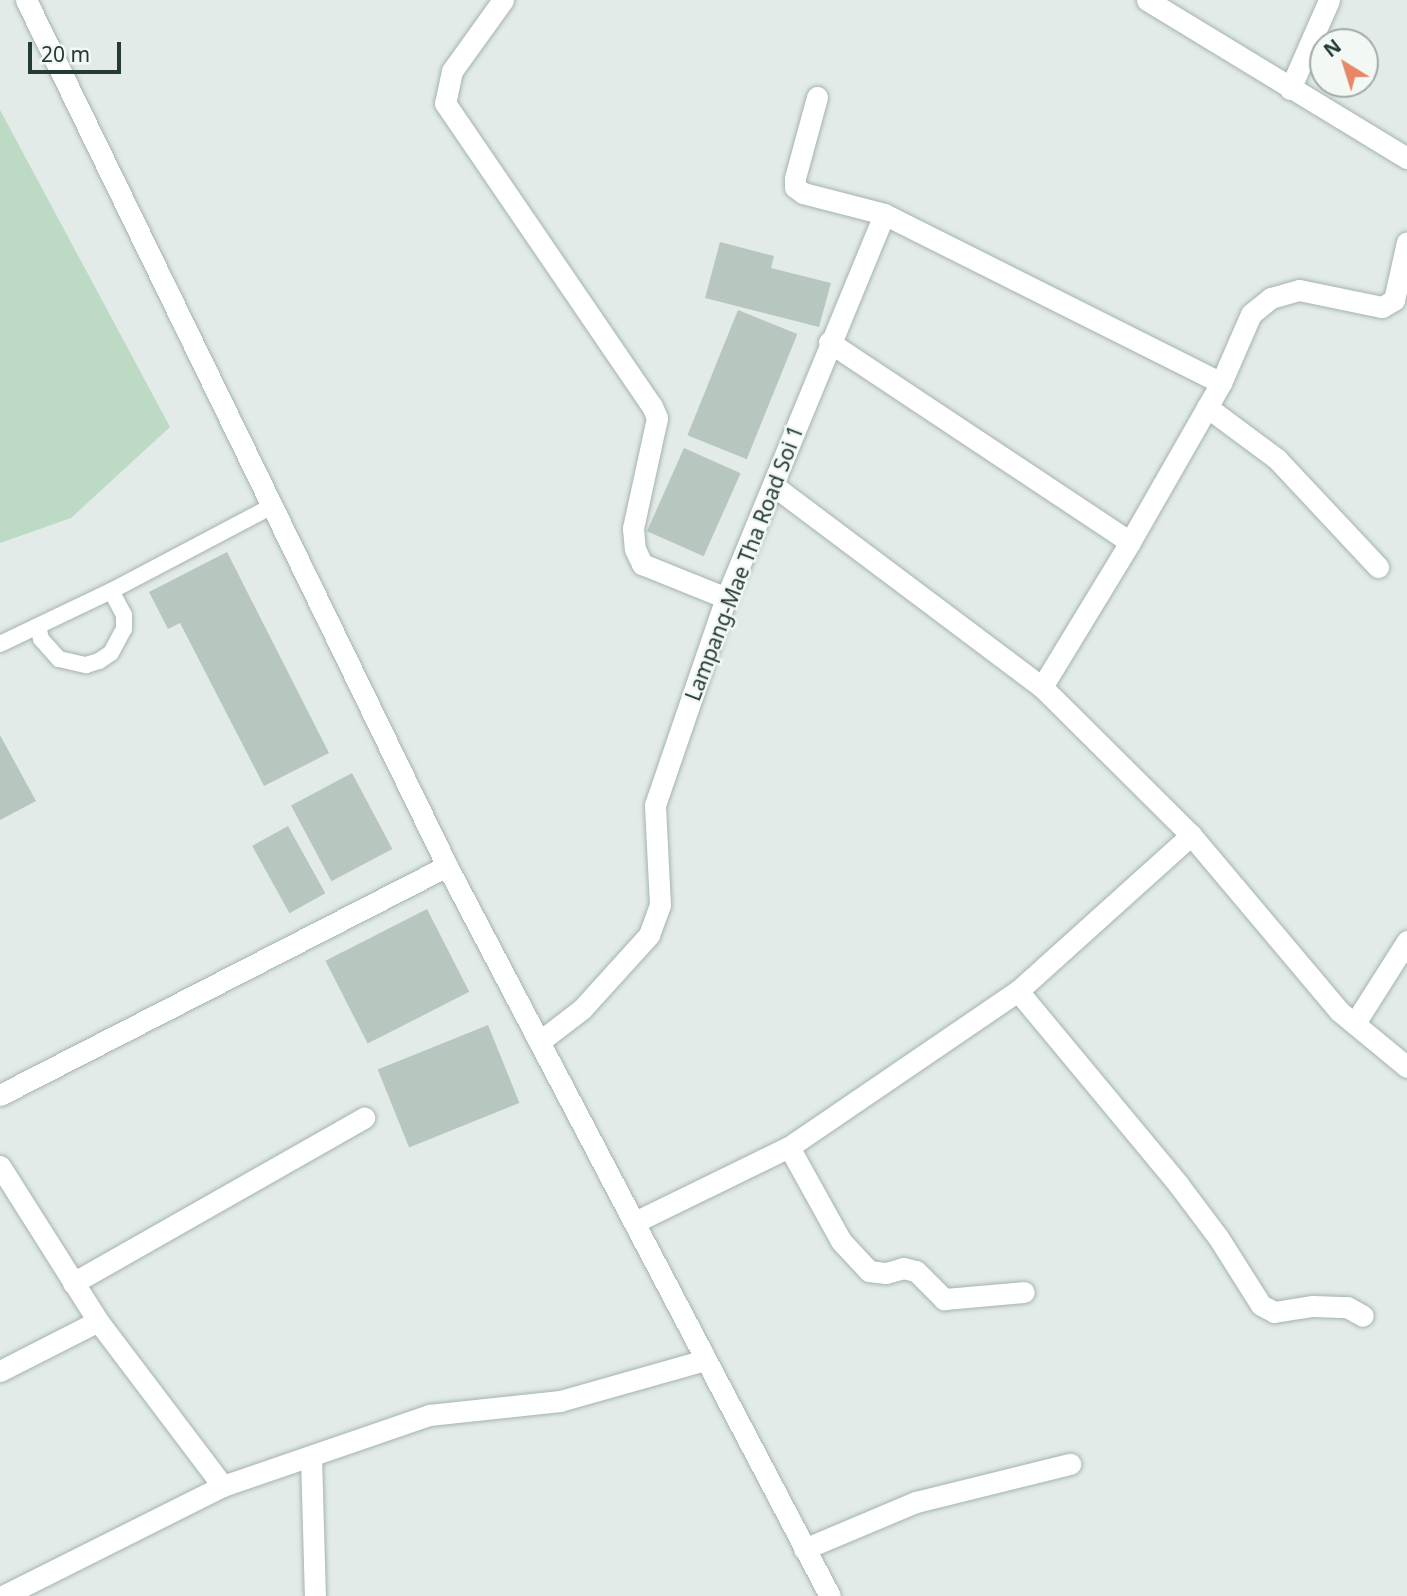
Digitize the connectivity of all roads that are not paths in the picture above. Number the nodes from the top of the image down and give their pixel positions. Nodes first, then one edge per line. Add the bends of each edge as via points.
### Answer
1 (26, 0) edge
2 (503, 0) edge
3 (1147, 0) edge
4 (1329, 0) edge
5 (1290, 89) junction
6 (817, 97) dead end
7 (1407, 158) edge
8 (884, 214) junction
9 (1407, 242) edge
10 (829, 342) junction
11 (1221, 383) junction
12 (1207, 407) junction
13 (774, 486) junction
14 (272, 506) junction
15 (1130, 542) junction
16 (1378, 567) dead end
17 (111, 591) junction
18 (726, 598) junction
19 (38, 626) junction
20 (0, 644) edge
21 (1042, 687) junction
22 (1191, 835) junction
23 (447, 866) junction
24 (1407, 940) edge
25 (1018, 990) junction
26 (1355, 1023) junction
27 (539, 1041) junction
28 (1407, 1067) edge
29 (0, 1095) edge
30 (365, 1118) dead end
31 (789, 1147) junction
32 (0, 1166) edge
33 (635, 1222) junction
34 (73, 1283) junction
35 (1024, 1292) dead end
36 (1363, 1316) dead end
37 (98, 1321) junction
38 (705, 1360) junction
39 (0, 1371) edge
40 (311, 1456) junction
41 (1070, 1464) dead end
42 (223, 1486) junction
43 (804, 1549) junction
44 (3, 1596) edge
45 (315, 1596) edge
46 (830, 1596) edge

1 - 14 street
2 - 18 street via 452,71 445,103 652,406 657,418 633,528 642,564
3 - 5 street
4 - 5 street
5 - 7 street
6 - 8 street via 795,187
8 - 10 street, Lampang-Mae Tha Road Soi 1
8 - 11 street
9 - 11 street via 1394,300 1382,307 1299,289 1271,298 1251,314
10 - 13 street, Lampang-Mae Tha Road Soi 1
10 - 15 street
11 - 12 street
12 - 15 street
12 - 16 street via 1277,459
13 - 18 street, Lampang-Mae Tha Road Soi 1
13 - 21 street
14 - 17 lane
14 - 23 street
15 - 21 street
17 - 19 lane
17 - 19 lane via 124,615 124,629 111,653 99,661 86,665 59,659 41,639
18 - 27 street, Lampang-Mae Tha Road Soi 1 via 655,805 660,905 649,935 582,1009
19 - 20 lane
21 - 22 street
22 - 25 street
22 - 26 street via 1339,1011
23 - 27 street
23 - 29 street
24 - 26 street
25 - 31 street
25 - 36 street via 1178,1184 1261,1305 1274,1312 1347,1307
26 - 28 street
27 - 33 street
30 - 34 street
31 - 33 street
31 - 35 street via 841,1241 869,1271 916,1271 944,1299
32 - 34 street
33 - 38 street
34 - 37 street
37 - 39 street
37 - 42 street
38 - 40 street via 560,1401 429,1415
38 - 43 street
40 - 42 street
40 - 45 street
41 - 43 street via 916,1502
42 - 44 street
43 - 46 street

